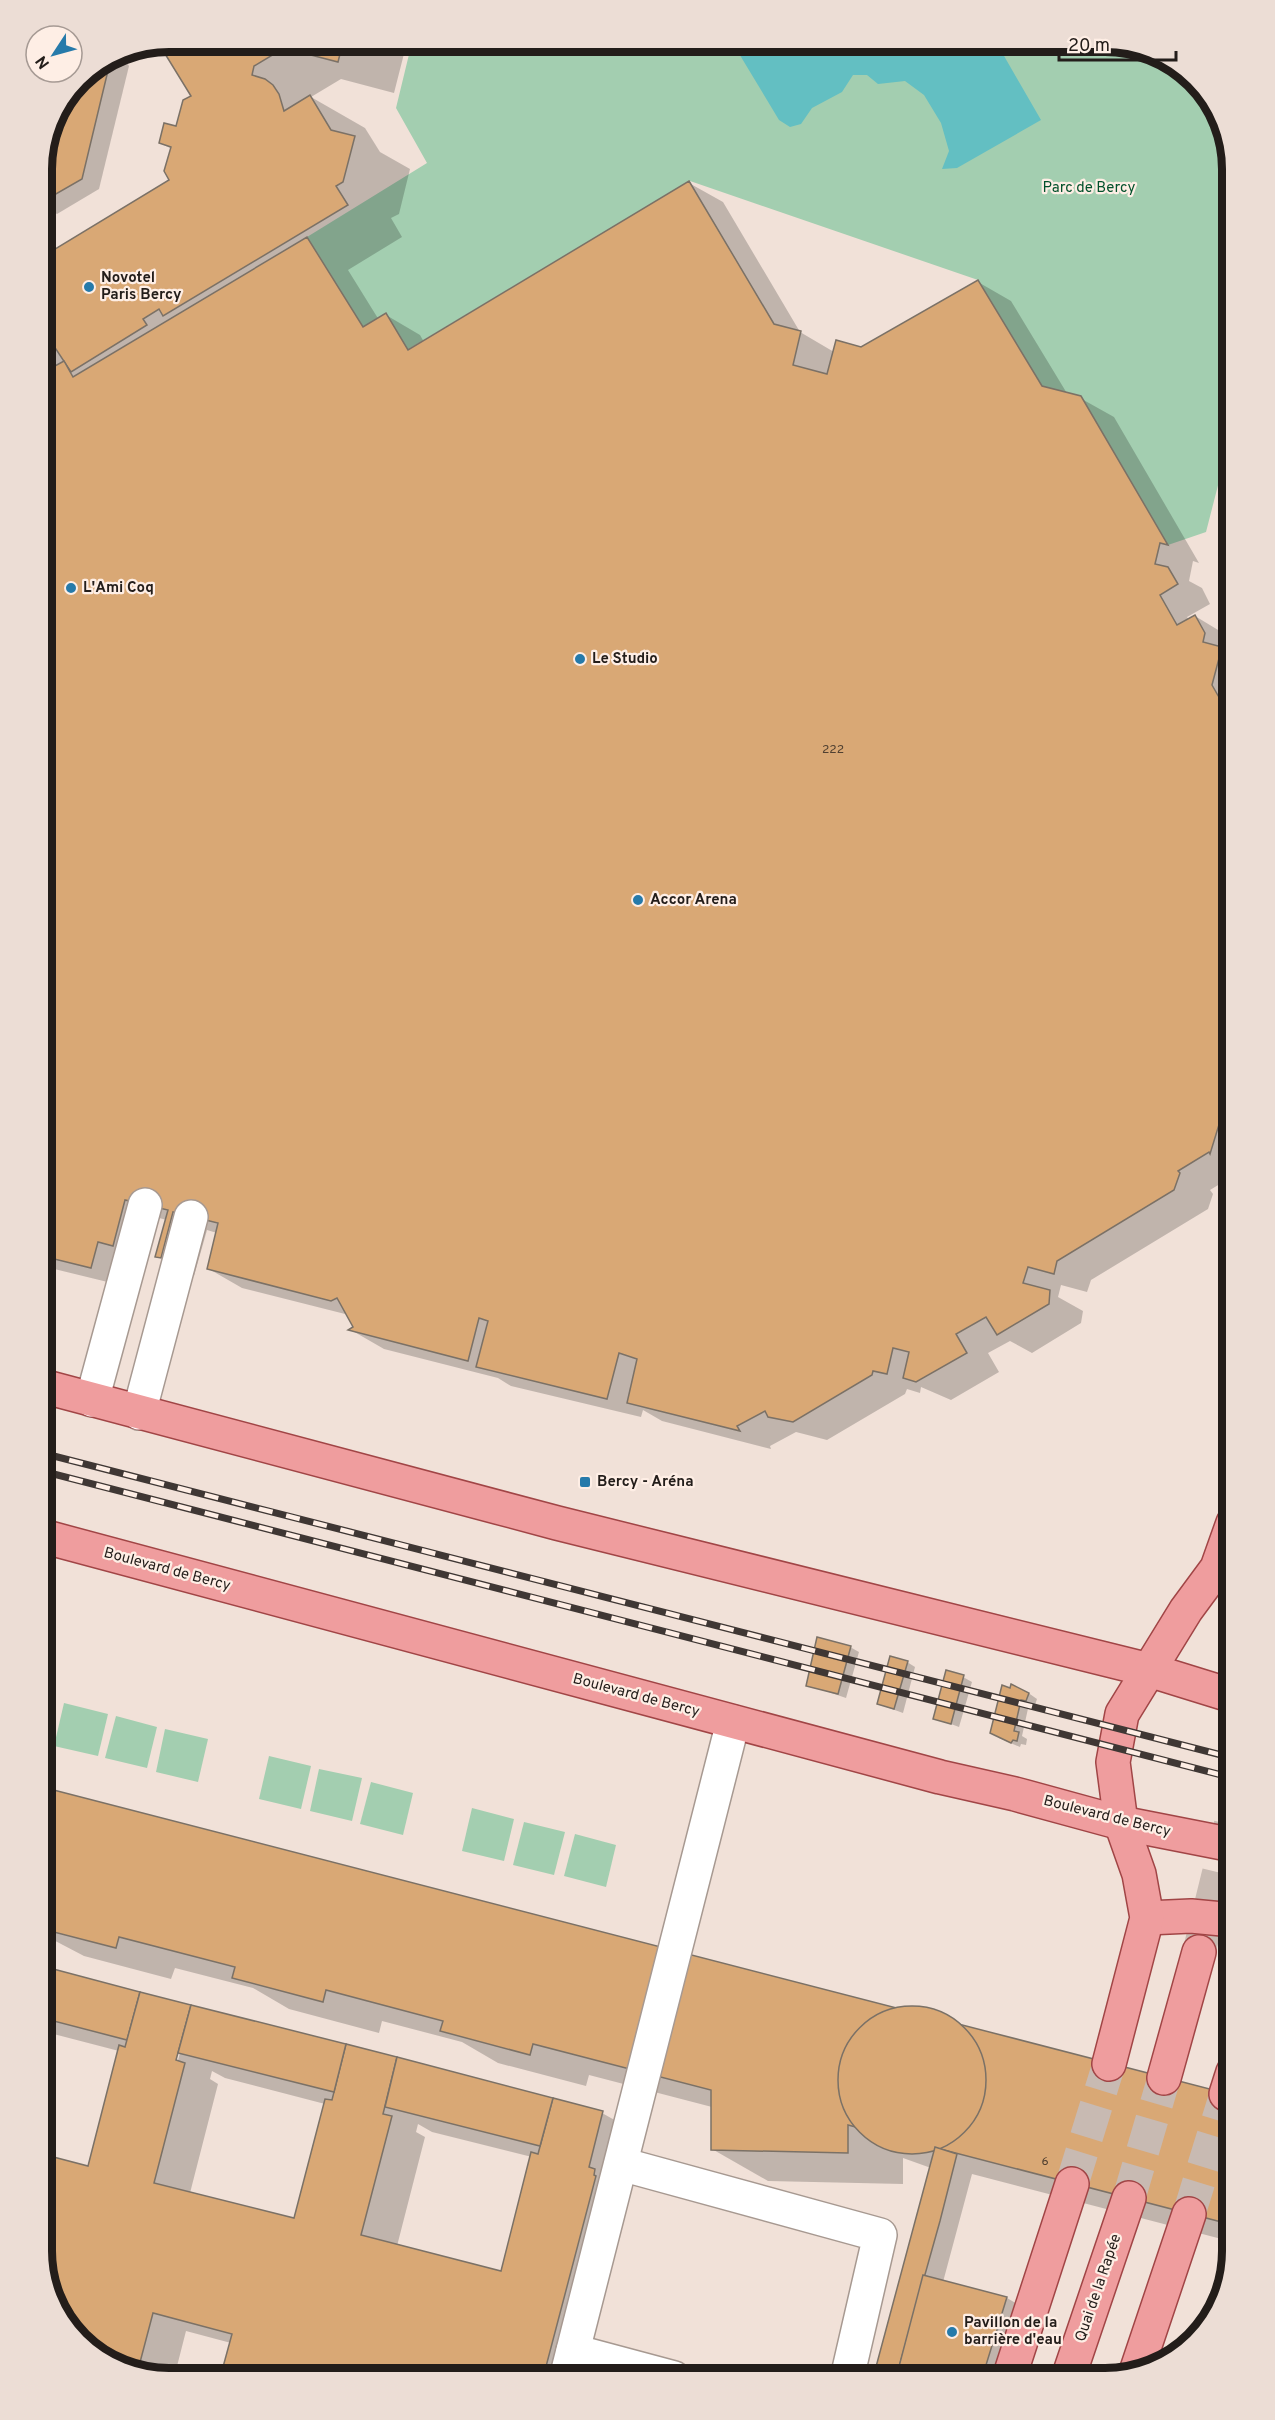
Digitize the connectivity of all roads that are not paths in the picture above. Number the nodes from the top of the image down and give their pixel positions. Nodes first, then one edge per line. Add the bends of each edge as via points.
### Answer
1 (145, 1205) dead end
2 (191, 1217) dead end
3 (52, 1389) edge
4 (92, 1400) junction
5 (139, 1413) junction
6 (52, 1539) edge
7 (1222, 1582) edge
8 (1149, 1670) junction
9 (1222, 1693) edge
10 (733, 1722) junction
11 (1121, 1823) junction
12 (1222, 1843) edge
13 (1147, 1917) junction
14 (1222, 1919) edge
15 (1198, 1952) tunnel mouth
16 (1109, 2064) tunnel mouth
17 (1164, 2078) tunnel mouth
18 (621, 2164) junction
19 (1072, 2184) tunnel mouth
20 (1129, 2198) tunnel mouth
21 (1189, 2214) tunnel mouth
22 (1139, 2362) edge
23 (569, 2364) edge
24 (595, 2367) edge
25 (849, 2368) edge
26 (1012, 2368) edge
27 (1071, 2368) edge

1 - 4 lane
2 - 5 lane
3 - 4 main road
4 - 5 main road
5 - 8 main road via 557,1523
6 - 10 main road, Boulevard de Bercy
7 - 8 main road
8 - 9 main road
8 - 11 main road via 1122,1713 1114,1750
10 - 11 main road, Boulevard de Bercy
10 - 18 lane
11 - 12 main road, Boulevard de Bercy
11 - 13 main road via 1139,1874
13 - 14 main road
13 - 16 main road
15 - 17 main road
18 - 23 lane
18 - 25 lane via 880,2235
19 - 26 main road
20 - 27 main road, Quai de la Rapée
21 - 22 main road
23 - 24 lane

